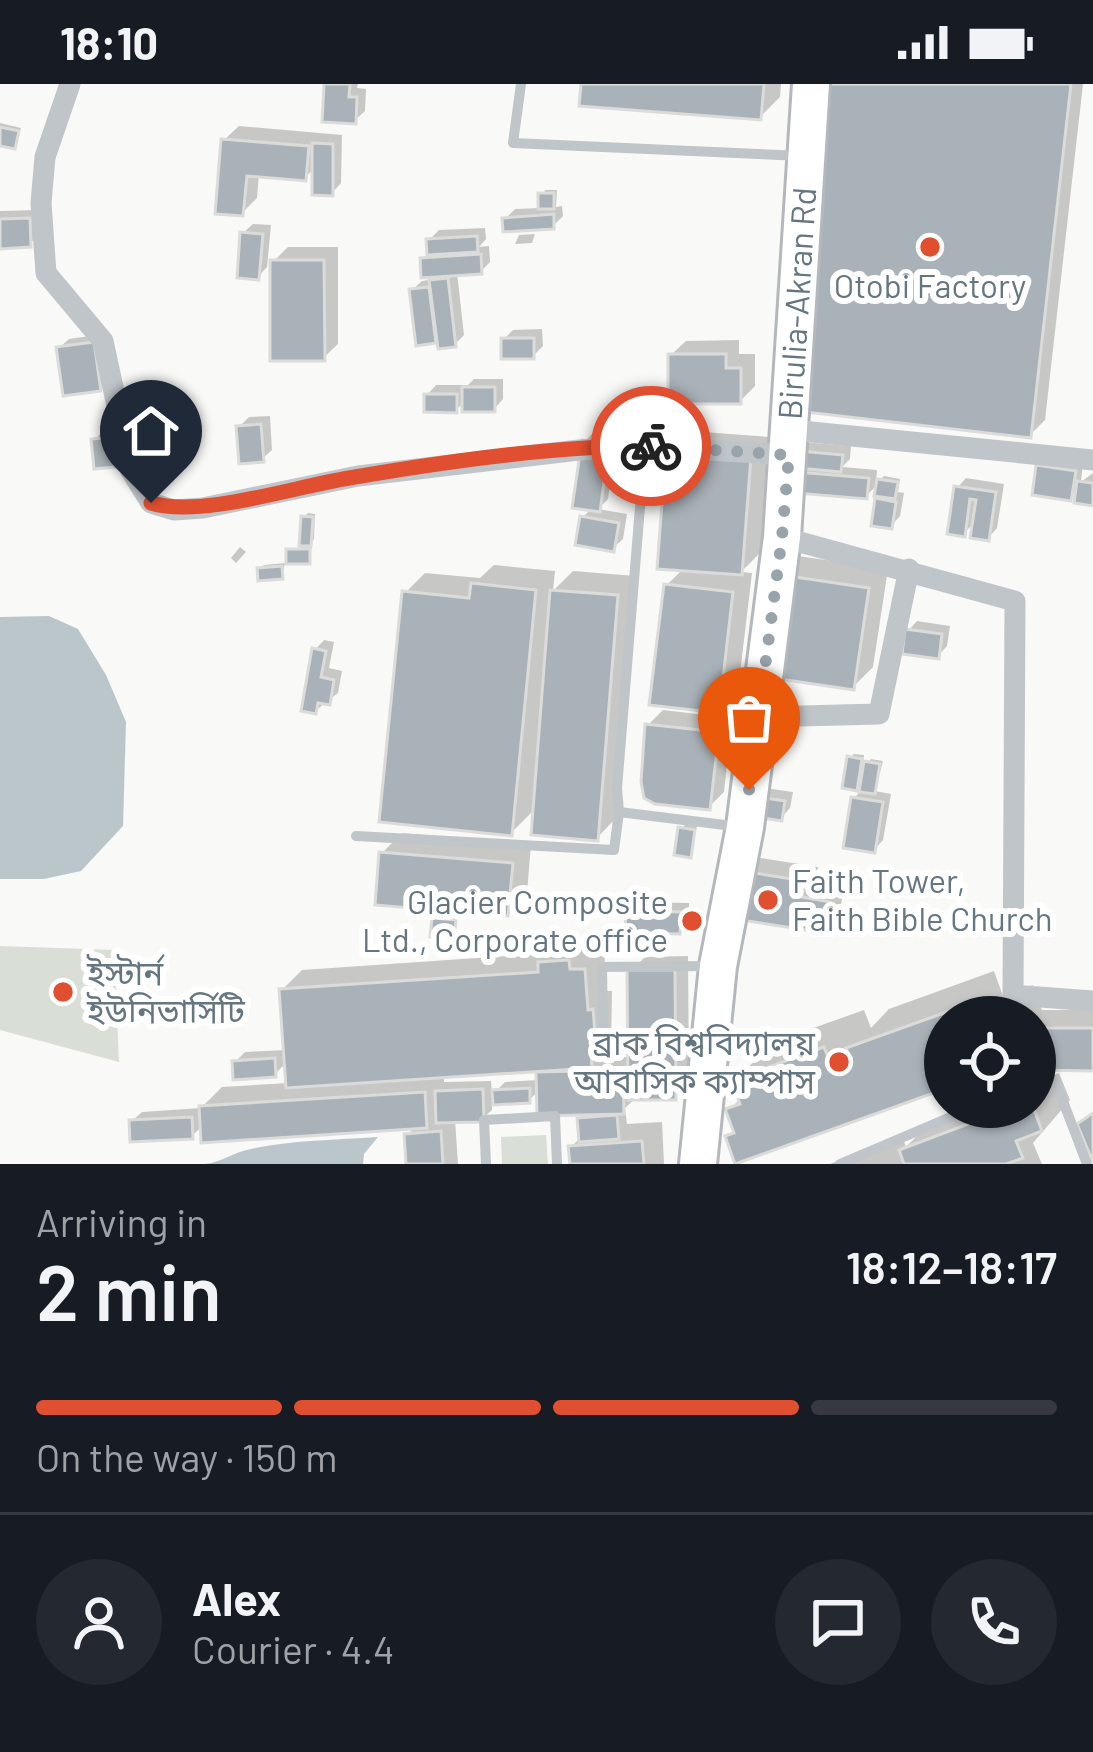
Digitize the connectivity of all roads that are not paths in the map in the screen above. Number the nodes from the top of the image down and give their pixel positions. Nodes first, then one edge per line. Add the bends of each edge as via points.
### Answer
1 (70, 84) edge
2 (521, 84) edge
3 (811, 84) edge
4 (805, 156) junction
5 (790, 442) junction
6 (645, 446) junction
7 (1093, 460) edge
8 (782, 537) junction
9 (909, 569) junction
10 (759, 717) junction
11 (619, 812) junction
12 (745, 827) junction
13 (356, 836) dead end
14 (718, 966) junction
15 (1093, 1001) edge
16 (603, 1026) dead end
17 (1056, 1083) edge
18 (925, 1128) edge
19 (486, 1164) edge
20 (557, 1164) edge
21 (698, 1164) edge
22 (840, 1164) edge
23 (1087, 1164) edge

1 - 6 street via 45,157 46,272 103,341 130,470 151,503 203,508 358,476
2 - 4 lane via 513,143
3 - 4 highway, Birulia-Akran Rd
4 - 5 highway, Birulia-Akran Rd
5 - 6 street
5 - 7 street
5 - 8 highway, Birulia-Akran Rd
6 - 11 lane
8 - 9 street
8 - 10 highway, Birulia-Akran Rd
9 - 10 street via 879,714
9 - 15 street via 1015,601 1013,995
10 - 12 highway, Birulia-Akran Rd
11 - 12 lane
11 - 13 lane via 614,850
12 - 14 highway, Birulia-Akran Rd
14 - 16 lane via 602,968
14 - 21 highway, Birulia-Akran Rd
17 - 23 lane
18 - 22 lane
19 - 20 lane via 484,1120 555,1116

